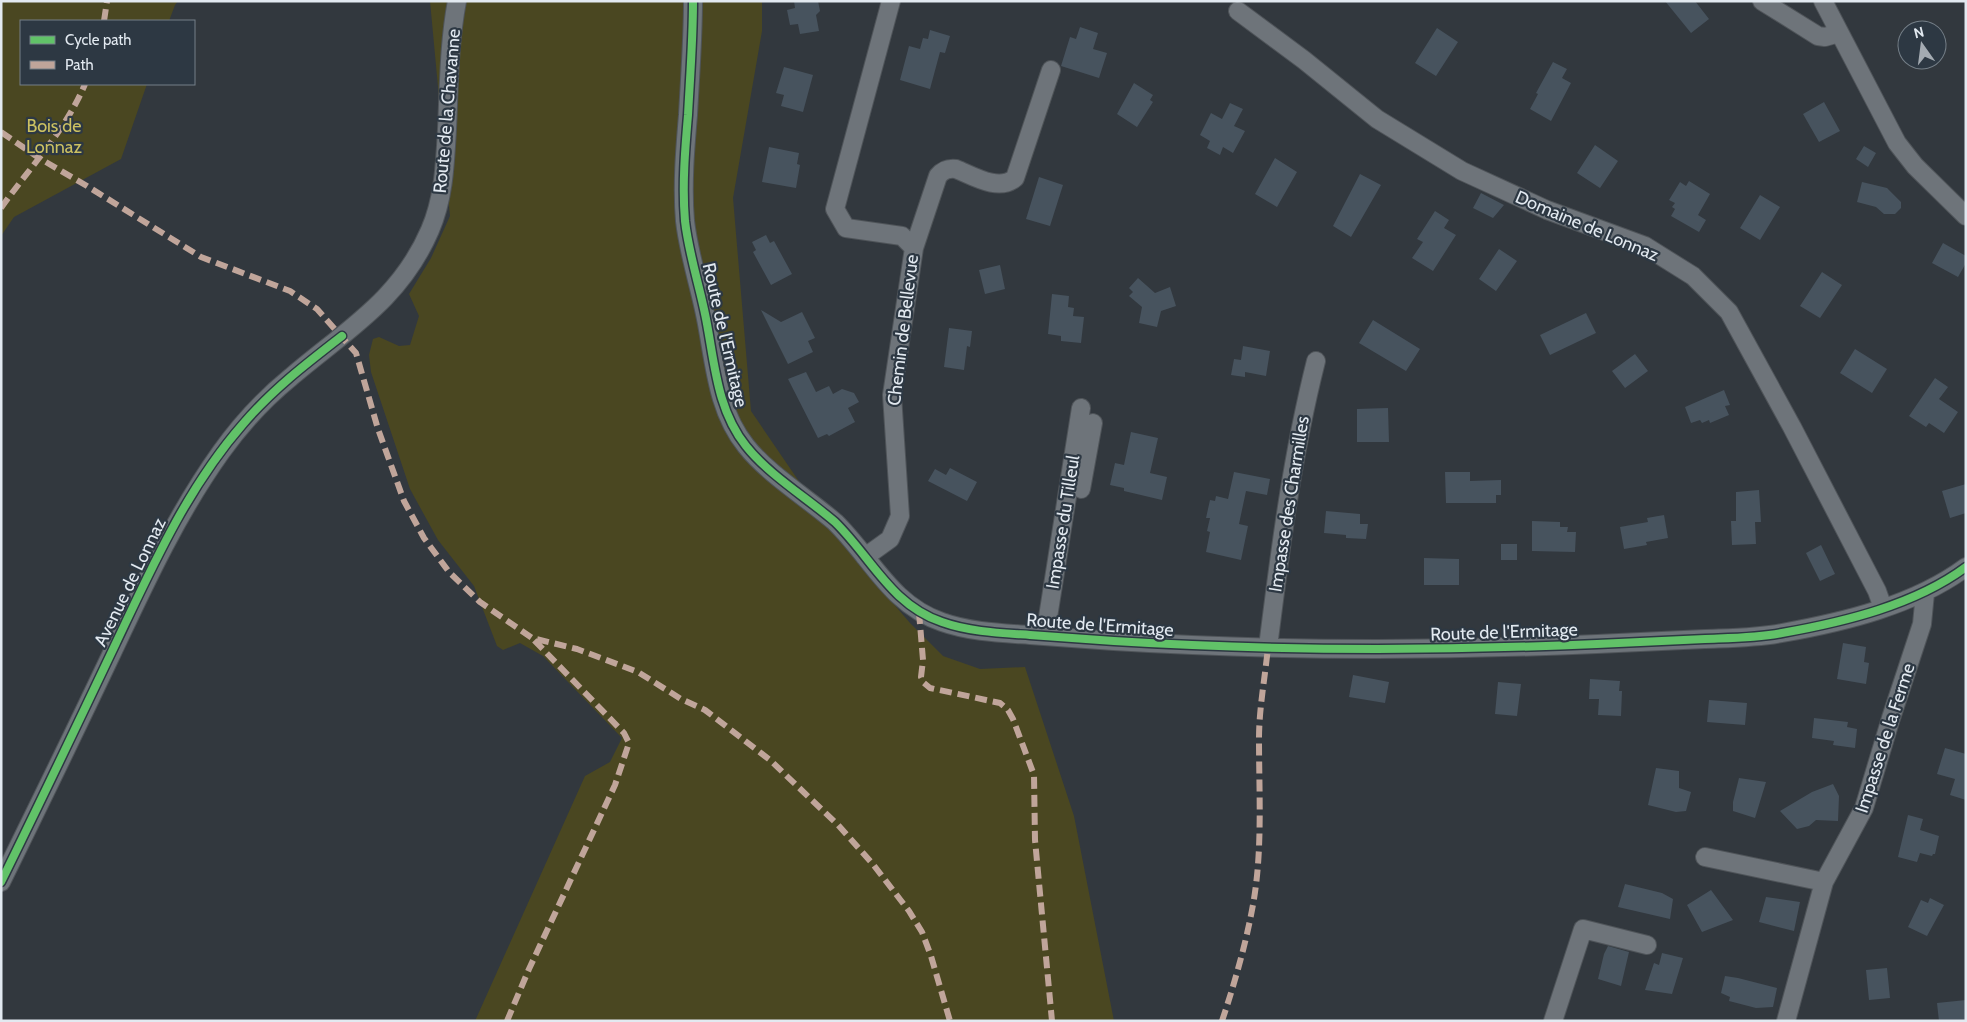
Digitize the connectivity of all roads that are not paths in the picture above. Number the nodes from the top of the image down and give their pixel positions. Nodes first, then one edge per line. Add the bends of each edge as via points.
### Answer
1 (458, 1) edge
2 (693, 1) edge
3 (891, 1) edge
4 (1762, 1) edge
5 (1823, 1) edge
6 (1238, 11) dead end
7 (1840, 33) junction
8 (1051, 70) dead end
9 (1966, 216) edge
10 (914, 248) junction
11 (342, 336) joint
12 (1316, 361) dead end
13 (1081, 408) dead end
14 (1093, 423) dead end
15 (865, 557) junction
16 (1966, 567) edge
17 (1925, 593) junction
18 (1883, 608) junction
19 (1051, 637) junction
20 (1268, 647) junction
21 (1705, 857) dead end
22 (1, 882) edge
23 (1824, 882) junction
24 (1647, 945) dead end
25 (1553, 1021) edge
26 (1786, 1021) edge

1 - 11 street, Route de la Chavanne via 451,46 444,180 437,213 423,246 399,282 373,311
2 - 15 street, Route de l'Ermitage via 685,220 720,394 726,412 745,445 835,522
3 - 10 street, Chemin de Bellevue via 835,209 846,228 902,236
4 - 7 street via 1818,36
5 - 7 street
6 - 18 street, Domaine de Lonnaz via 1377,119 1462,171 1547,210 1645,246 1693,276 1729,312 1878,591
7 - 9 street via 1904,153
8 - 10 street via 1015,178 997,184 952,168 941,172
10 - 15 street, Chemin de Bellevue via 892,395 900,516 890,539
11 - 22 street, Avenue de Lonnaz via 289,378 242,424 185,506
12 - 20 street, Impasse des Charmilles via 1291,476
13 - 19 street, Impasse du Tilleul
14 - 19 street
15 - 19 street, Route de l'Ermitage via 898,597 930,618 975,630
16 - 17 street, Route de l'Ermitage
17 - 18 street, Route de l'Ermitage
17 - 23 street, Impasse de la Ferme via 1922,624 1864,808
18 - 20 street, Route de l'Ermitage via 1803,629 1747,637 1484,649
19 - 20 street, Route de l'Ermitage
21 - 23 street
23 - 26 street, Impasse de la Ferme
24 - 25 street via 1583,929

